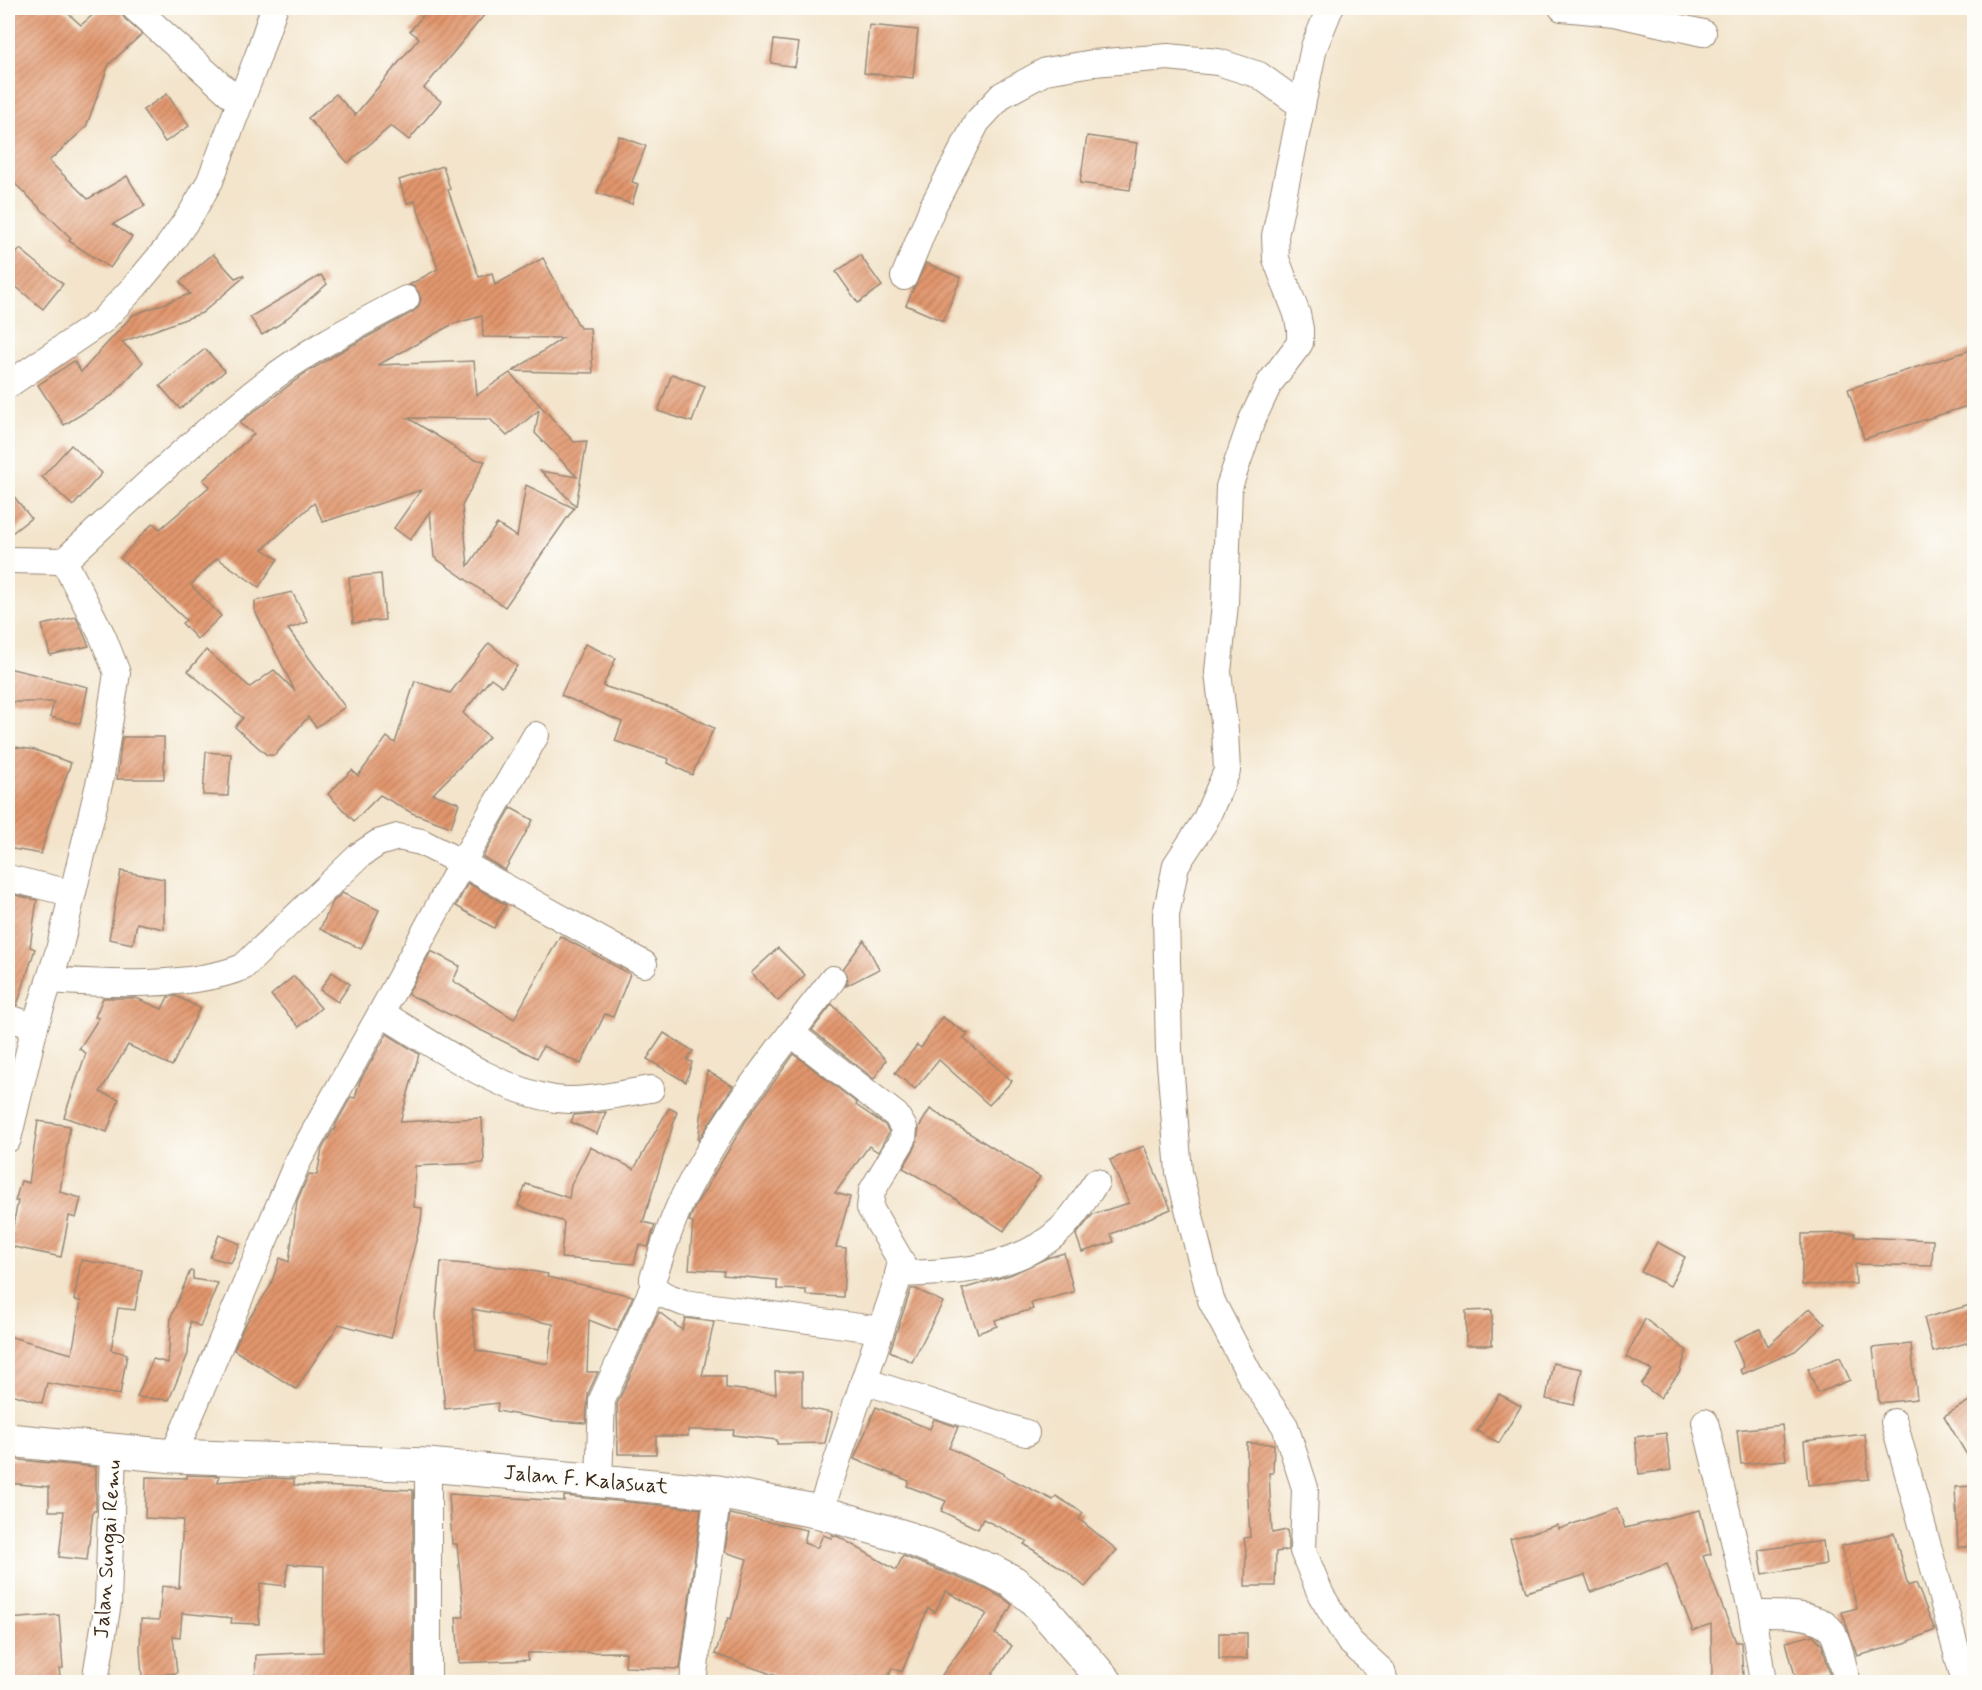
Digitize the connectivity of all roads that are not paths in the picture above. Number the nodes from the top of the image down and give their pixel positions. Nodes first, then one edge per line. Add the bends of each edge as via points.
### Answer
1 (135, 8) edge
2 (274, 8) edge
3 (1330, 8) edge
4 (1562, 8) edge
5 (1703, 33) dead end
6 (240, 103) junction
7 (1302, 106) junction
8 (904, 277) dead end
9 (406, 299) dead end
10 (8, 385) edge
11 (8, 560) edge
12 (64, 561) junction
13 (536, 735) dead end
14 (462, 863) junction
15 (8, 878) edge
16 (71, 893) junction
17 (644, 964) dead end
18 (834, 979) dead end
19 (50, 980) junction
20 (381, 1013) junction
21 (8, 1018) edge
22 (35, 1026) junction
23 (791, 1033) junction
24 (651, 1089) dead end
25 (8, 1139) edge
26 (1096, 1182) dead end
27 (898, 1274) junction
28 (653, 1288) junction
29 (881, 1330) junction
30 (864, 1381) junction
31 (1705, 1422) dead end
32 (1894, 1422) dead end
33 (1026, 1433) dead end
34 (8, 1440) edge
35 (113, 1450) junction
36 (173, 1456) junction
37 (428, 1465) junction
38 (599, 1480) junction
39 (718, 1492) junction
40 (820, 1512) junction
41 (1752, 1614) junction
42 (95, 1683) edge
43 (428, 1683) edge
44 (693, 1683) edge
45 (1106, 1683) edge
46 (1385, 1683) edge
47 (1762, 1683) edge
48 (1848, 1683) edge
49 (1965, 1683) edge

1 - 6 street
2 - 6 street
3 - 7 street via 1314,47
4 - 5 street via 1614,14
6 - 10 street via 210,181 167,248 102,321
7 - 8 street via 1259,75 1218,62 1168,57 1046,71 1002,95 977,122 933,206
7 - 46 street via 1275,236 1276,259 1297,314 1300,343 1269,384 1229,487 1218,672 1227,771 1205,821 1176,865 1166,915 1169,1051 1179,1172 1212,1300 1251,1377 1285,1426 1305,1488 1303,1551 1321,1595 1349,1641 1382,1671
9 - 12 street via 335,337 263,384 187,447
11 - 12 street
12 - 16 street via 103,637 117,674 101,776
13 - 14 street
14 - 17 street
14 - 19 street via 421,842 398,837 378,843 360,855 243,967 226,974 150,982
14 - 20 street
15 - 16 street
16 - 19 street
18 - 23 street
19 - 22 street
20 - 24 street via 512,1088 556,1099
20 - 36 street via 297,1163
21 - 22 street
22 - 25 street
23 - 27 street via 896,1115 904,1128 903,1139 872,1191 870,1208 901,1261
23 - 28 street via 709,1150 683,1198 653,1278
26 - 27 street via 1060,1231 1032,1249 997,1263 946,1273
27 - 29 street
28 - 29 street via 684,1303
28 - 38 street via 602,1400
29 - 30 street
30 - 33 street
30 - 40 street
31 - 41 street
32 - 49 street
34 - 35 street, Jalan F. Kalasuat
35 - 36 street, Jalan F. Kalasuat
35 - 42 street, Jalan Sungai Remu via 108,1603
36 - 37 street, Jalan F. Kalasuat
37 - 38 street, Jalan F. Kalasuat
37 - 43 street
38 - 39 street, Jalan F. Kalasuat
39 - 40 street, Jalan F. Kalasuat
39 - 44 street
40 - 45 street, Jalan F. Kalasuat via 908,1538 1013,1582 1033,1598
41 - 47 street
41 - 48 street via 1791,1614 1818,1621 1832,1631

